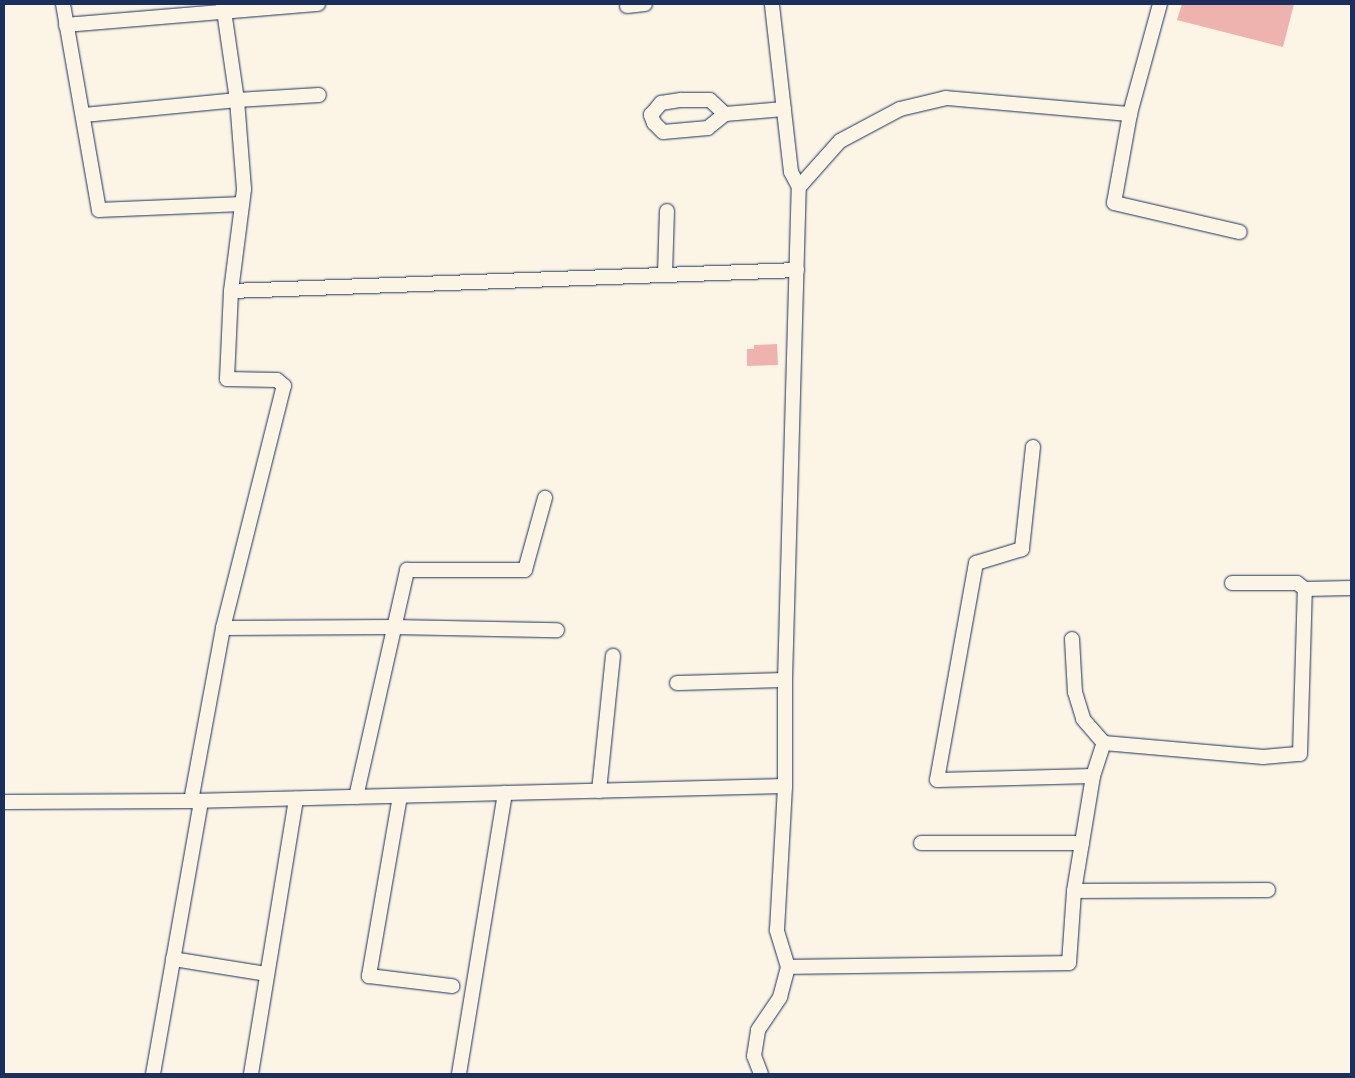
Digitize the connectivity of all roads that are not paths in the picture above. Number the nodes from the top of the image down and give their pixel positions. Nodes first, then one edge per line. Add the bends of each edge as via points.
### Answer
1 (63, 4) edge
2 (318, 4) edge
3 (645, 4) edge
4 (772, 4) edge
5 (1160, 4) edge
6 (627, 6) dead end
7 (223, 7) edge
8 (66, 24) junction
9 (319, 95) dead end
10 (237, 100) junction
11 (784, 109) junction
12 (725, 114) junction
13 (1130, 114) junction
14 (84, 115) junction
15 (799, 188) junction
16 (242, 204) junction
17 (667, 211) dead end
18 (1240, 232) dead end
19 (797, 270) junction
20 (665, 274) junction
21 (231, 291) junction
22 (1033, 447) dead end
23 (545, 498) dead end
24 (1232, 583) dead end
25 (1351, 588) edge
26 (1304, 589) junction
27 (394, 627) junction
28 (223, 628) junction
29 (557, 630) dead end
30 (1072, 639) dead end
31 (614, 656) dead end
32 (785, 680) junction
33 (678, 682) dead end
34 (1104, 743) junction
35 (1093, 776) junction
36 (785, 786) junction
37 (599, 791) junction
38 (505, 793) junction
39 (400, 796) junction
40 (356, 797) junction
41 (296, 799) junction
42 (196, 801) junction
43 (4, 802) edge
44 (921, 843) dead end
45 (1082, 843) junction
46 (1268, 890) dead end
47 (1074, 891) junction
48 (173, 959) junction
49 (788, 967) junction
50 (267, 974) junction
51 (452, 986) dead end
52 (153, 1074) edge
53 (251, 1074) edge
54 (458, 1074) edge
55 (761, 1074) edge

1 - 8 street
2 - 7 street
3 - 6 street
4 - 11 street
5 - 13 street
7 - 8 street
7 - 10 street
8 - 14 street
9 - 10 street
10 - 14 street
10 - 16 street via 244,189
11 - 12 street
11 - 15 street via 791,172
12 - 12 street via 710,100 680,100 661,103 651,115 663,132 708,128
13 - 15 street via 946,98 900,109 840,141
13 - 18 street via 1114,203
14 - 16 street via 99,210
15 - 19 street
16 - 21 street
17 - 20 street
19 - 20 street
19 - 32 street
20 - 21 street
21 - 28 street via 227,380 278,380 284,386
22 - 35 street via 1022,549 976,564 937,780
23 - 27 street via 525,570 407,570
24 - 26 street via 1297,583
25 - 26 street
26 - 34 street via 1300,754 1263,757
27 - 28 street
27 - 29 street
27 - 40 street
28 - 42 street
30 - 34 street via 1075,692 1083,719
31 - 37 street
32 - 33 street
32 - 36 street
34 - 35 street
35 - 45 street
36 - 37 street
36 - 49 street via 777,930
37 - 38 street
38 - 39 street
38 - 54 street
39 - 40 street
39 - 51 street via 369,976
40 - 41 street
41 - 42 street
41 - 50 street
42 - 43 street
42 - 48 street
44 - 45 street
45 - 47 street
46 - 47 street
47 - 49 street via 1069,962
48 - 50 street
48 - 52 street
49 - 55 street via 780,997 758,1030 754,1056
50 - 53 street

